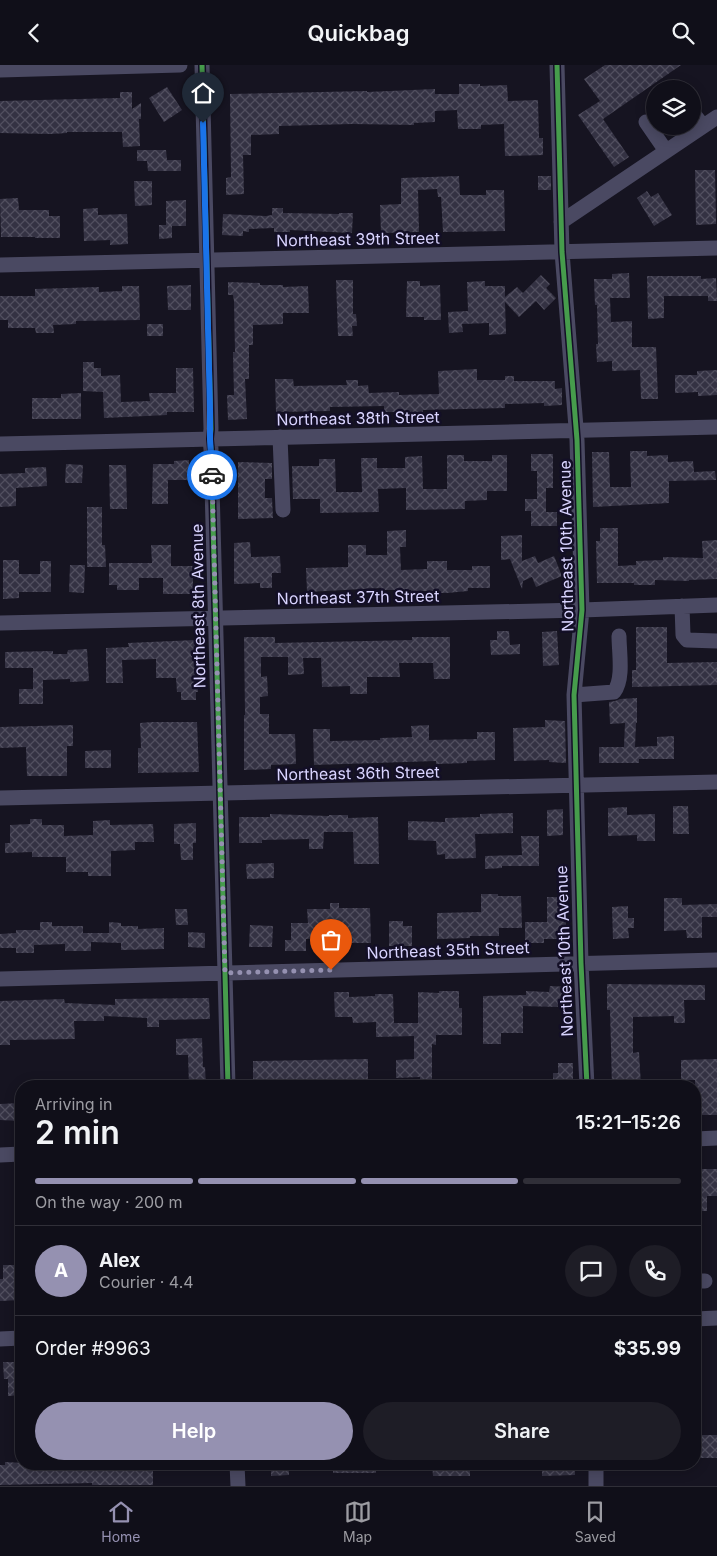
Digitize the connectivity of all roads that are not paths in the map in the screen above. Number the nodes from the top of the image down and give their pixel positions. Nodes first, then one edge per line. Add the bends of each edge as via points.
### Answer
1 (180, 65) edge
2 (202, 65) edge
3 (556, 65) edge
4 (0, 70) edge
5 (717, 117) edge
6 (701, 123) edge
7 (703, 126) junction
8 (655, 135) edge
9 (666, 151) junction
10 (561, 222) junction
11 (717, 248) edge
12 (562, 252) junction
13 (207, 259) junction
14 (0, 265) edge
15 (717, 427) edge
16 (577, 431) junction
17 (280, 437) junction
18 (210, 439) junction
19 (0, 444) edge
20 (283, 510) dead end
21 (717, 605) edge
22 (682, 606) junction
23 (582, 609) junction
24 (216, 618) junction
25 (0, 623) edge
26 (619, 636) dead end
27 (717, 641) edge
28 (574, 695) junction
29 (717, 782) edge
30 (576, 785) junction
31 (220, 793) junction
32 (0, 798) edge
33 (717, 960) edge
34 (582, 963) junction
35 (225, 973) junction
36 (0, 979) edge
37 (228, 1080) edge
38 (587, 1080) edge
39 (717, 1138) edge
40 (701, 1139) edge
41 (15, 1154) edge
42 (0, 1155) edge
43 (717, 1318) edge
44 (701, 1319) edge
45 (0, 1339) edge
46 (15, 1339) edge
47 (237, 1470) edge
48 (596, 1470) edge
49 (238, 1486) edge
50 (596, 1486) edge

1 - 4 street
2 - 13 street, Northeast 8th Avenue
3 - 10 street, Northeast 10th Avenue
5 - 7 street
6 - 7 street
7 - 9 street
8 - 9 street
9 - 10 street
10 - 12 street, Northeast 10th Avenue
11 - 12 street, Northeast 39th Street
12 - 13 street, Northeast 39th Street
12 - 16 street, Northeast 10th Avenue
13 - 14 street, Northeast 39th Street
13 - 18 street, Northeast 8th Avenue
15 - 16 street, Northeast 38th Street
16 - 17 street, Northeast 38th Street
16 - 23 street, Northeast 10th Avenue
17 - 18 street, Northeast 38th Street
17 - 20 street
18 - 19 street, Northeast 38th Street
18 - 24 street, Northeast 8th Avenue
21 - 22 street, Northeast 37th Street
22 - 23 street, Northeast 37th Street
22 - 27 street via 683,635 687,640
23 - 24 street, Northeast 37th Street
23 - 28 street, Northeast 10th Avenue
24 - 25 street, Northeast 37th Street
24 - 31 street, Northeast 8th Avenue
26 - 28 street via 620,681 617,689 614,692
28 - 30 street, Northeast 10th Avenue
29 - 30 street, Northeast 36th Street
30 - 31 street, Northeast 36th Street
30 - 34 street, Northeast 10th Avenue
31 - 32 street, Northeast 36th Street
31 - 35 street, Northeast 8th Avenue
33 - 34 street, Northeast 35th Street
34 - 35 street, Northeast 35th Street
34 - 38 street, Northeast 10th Avenue
35 - 36 street, Northeast 35th Street
35 - 37 street, Northeast 8th Avenue
39 - 40 street
41 - 42 street
43 - 44 street
45 - 46 street
47 - 49 street
48 - 50 street

